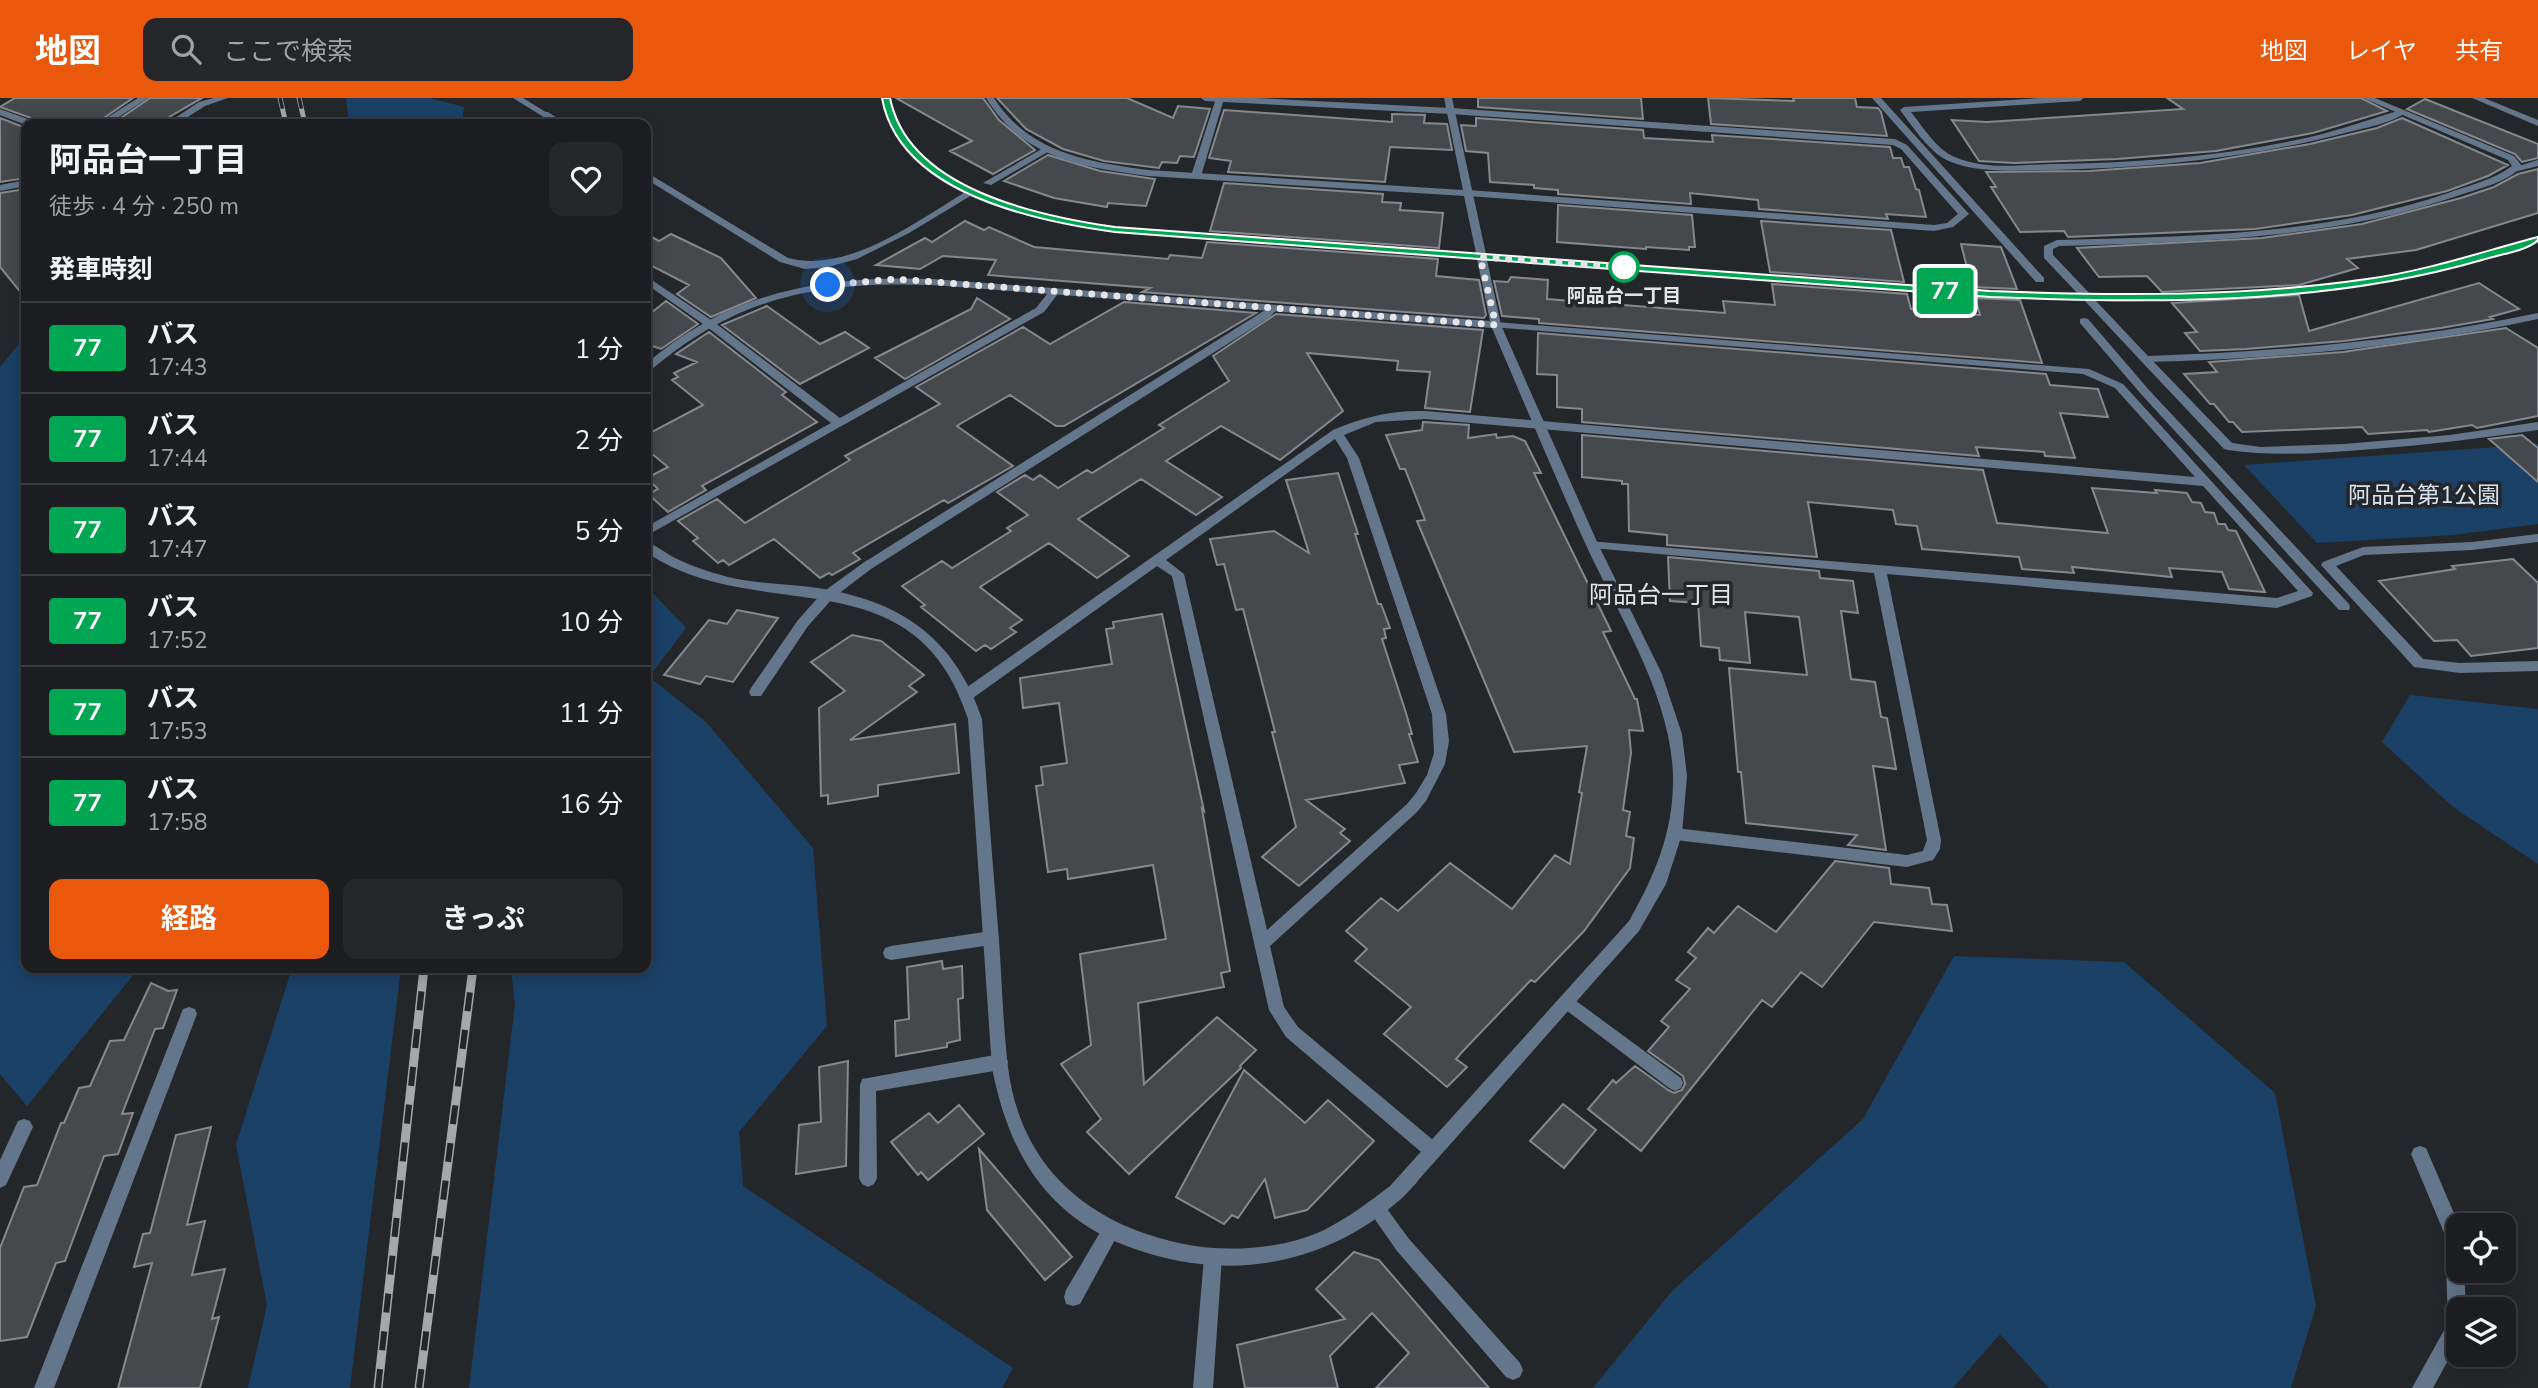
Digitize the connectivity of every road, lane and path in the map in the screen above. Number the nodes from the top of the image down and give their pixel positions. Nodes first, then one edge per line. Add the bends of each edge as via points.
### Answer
1 (144, 98) edge
2 (224, 98) edge
3 (517, 98) edge
4 (886, 98) edge
5 (990, 98) edge
6 (1205, 98) edge
7 (1448, 98) edge
8 (1876, 98) edge
9 (2080, 98) edge
10 (2367, 98) edge
11 (2476, 98) edge
12 (1220, 99) edge
13 (1451, 111) junction
14 (0, 112) edge
15 (2401, 113) junction
16 (110, 119) edge
17 (179, 119) edge
18 (554, 119) edge
19 (21, 120) edge
20 (2538, 123) edge
21 (1048, 149) junction
22 (2538, 163) edge
23 (2514, 169) junction
24 (1196, 176) junction
25 (651, 178) edge
26 (988, 183) dead end
27 (21, 184) edge
28 (0, 188) edge
29 (972, 192) junction
30 (1468, 193) junction
31 (2538, 240) edge
32 (1480, 257) junction
33 (2040, 280) dead end
34 (651, 283) edge
35 (1055, 291) junction
36 (2087, 299) junction
37 (1273, 308) junction
38 (2538, 316) edge
39 (2084, 321) dead end
40 (710, 324) junction
41 (1496, 325) junction
42 (2145, 359) junction
43 (651, 365) edge
44 (840, 424) junction
45 (1540, 426) junction
46 (2538, 426) edge
47 (1338, 433) junction
48 (2207, 482) junction
49 (651, 529) edge
50 (2538, 538) edge
51 (1592, 544) junction
52 (651, 549) edge
53 (1159, 561) junction
54 (1880, 569) junction
55 (828, 595) junction
56 (2344, 607) dead end
57 (2538, 666) edge
58 (756, 692) dead end
59 (968, 694) junction
60 (1675, 834) junction
61 (991, 938) junction
62 (1261, 945) junction
63 (891, 953) dead end
64 (1569, 1002) junction
65 (189, 1014) dead end
66 (1000, 1062) junction
67 (1675, 1083) dead end
68 (24, 1127) dead end
69 (1433, 1151) junction
70 (2420, 1154) dead end
71 (868, 1178) dead end
72 (0, 1179) edge
73 (1376, 1208) junction
74 (1111, 1230) junction
75 (1213, 1257) junction
76 (1073, 1297) dead end
77 (1513, 1370) dead end
78 (44, 1388) edge
79 (1203, 1388) edge
80 (2422, 1388) edge

1 - 16 street
2 - 17 street via 202,104
3 - 18 street
4 - 29 street via 889,115 907,146 941,175
5 - 21 street via 1009,124
6 - 12 street
7 - 13 street
8 - 33 street
9 - 15 street via 1904,110 1948,158 1978,167 2114,167 2254,151
10 - 15 street
11 - 20 street
12 - 13 street
12 - 24 street
13 - 30 street
13 - 30 street via 1895,142 1964,214 1950,225 1934,228
14 - 19 street
15 - 23 street via 2511,158 2517,166
21 - 24 street via 1113,169
21 - 26 street
22 - 23 street
23 - 36 street via 2455,194 2344,222 2183,240 2057,243 2048,248 2049,256
24 - 30 street
25 - 29 street via 784,260 805,267 848,260
27 - 28 street
29 - 32 street via 1047,218 1115,229
30 - 32 street
31 - 36 street via 2447,267 2325,288 2211,297
32 - 36 street
32 - 41 street
34 - 40 street
35 - 37 street
35 - 40 street via 895,279 850,281 783,295
35 - 44 street via 1040,310
36 - 42 street
37 - 41 street
37 - 55 street
38 - 42 street via 2386,345 2228,358
39 - 56 street
40 - 43 street
40 - 44 street
41 - 45 street
41 - 48 street via 2085,371 2119,386
42 - 46 street via 2228,446 2261,451 2344,448
44 - 49 street
45 - 47 street via 1406,415 1369,420
45 - 48 street
45 - 51 street
47 - 53 street
47 - 62 street via 1353,458 1439,714 1443,753 1427,791 1412,808
48 - 54 street via 2307,593 2277,603
50 - 57 street via 2363,551 2327,565 2419,663 2460,668
51 - 54 street
51 - 60 street via 1670,713 1680,776
52 - 55 street via 676,565 721,580
53 - 59 street
53 - 62 street via 1178,574
54 - 60 street via 1934,840 1928,856 1907,861
55 - 58 street
55 - 59 street via 882,611 922,634 948,660
59 - 61 street via 977,733
60 - 64 street via 1658,884 1634,926
61 - 63 street
61 - 66 street
62 - 69 street via 1283,1022
64 - 67 street
64 - 69 street
65 - 78 street
66 - 71 street via 868,1085
66 - 74 street via 1009,1113 1030,1156 1060,1193
68 - 72 street
69 - 73 street
70 - 80 street via 2454,1235 2457,1325
73 - 75 street via 1306,1246 1254,1258
73 - 77 street
74 - 75 street via 1147,1246
74 - 76 street
75 - 79 street

